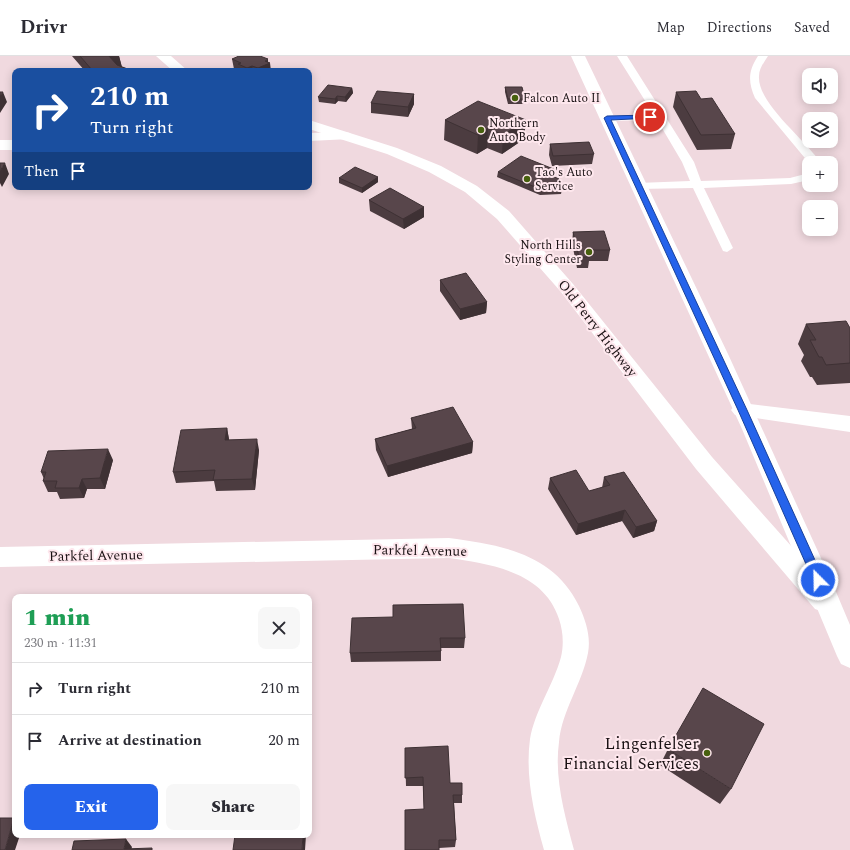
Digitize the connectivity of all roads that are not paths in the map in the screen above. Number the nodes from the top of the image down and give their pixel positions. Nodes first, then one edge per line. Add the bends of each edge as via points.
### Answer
1 (163, 56) edge
2 (578, 56) edge
3 (622, 56) edge
4 (763, 56) edge
5 (177, 68) edge
6 (607, 118) junction
7 (663, 121) junction
8 (312, 125) edge
9 (345, 136) junction
10 (312, 137) edge
11 (12, 145) edge
12 (0, 146) edge
13 (810, 156) edge
14 (802, 178) edge
15 (696, 184) junction
16 (638, 186) junction
17 (727, 248) dead end
18 (742, 410) junction
19 (850, 424) edge
20 (0, 557) edge
21 (831, 608) junction
22 (850, 656) edge
23 (559, 850) edge

1 - 5 street
2 - 6 street
3 - 7 lane
4 - 13 lane via 754,78 760,98
6 - 7 lane via 650,117
6 - 16 street
7 - 15 lane via 688,162
8 - 9 street, Old Perry Highway
9 - 10 street
9 - 21 street, Old Perry Highway via 392,151 435,169 471,189 503,214 566,288 704,463
11 - 12 street
14 - 15 lane via 791,181
15 - 16 lane
15 - 17 lane
16 - 18 street
18 - 19 street
18 - 21 street
20 - 23 street, Parkfel Avenue via 449,548 481,552 535,570 550,583 567,604 577,632 574,657 550,716 543,747 545,785
21 - 22 street

